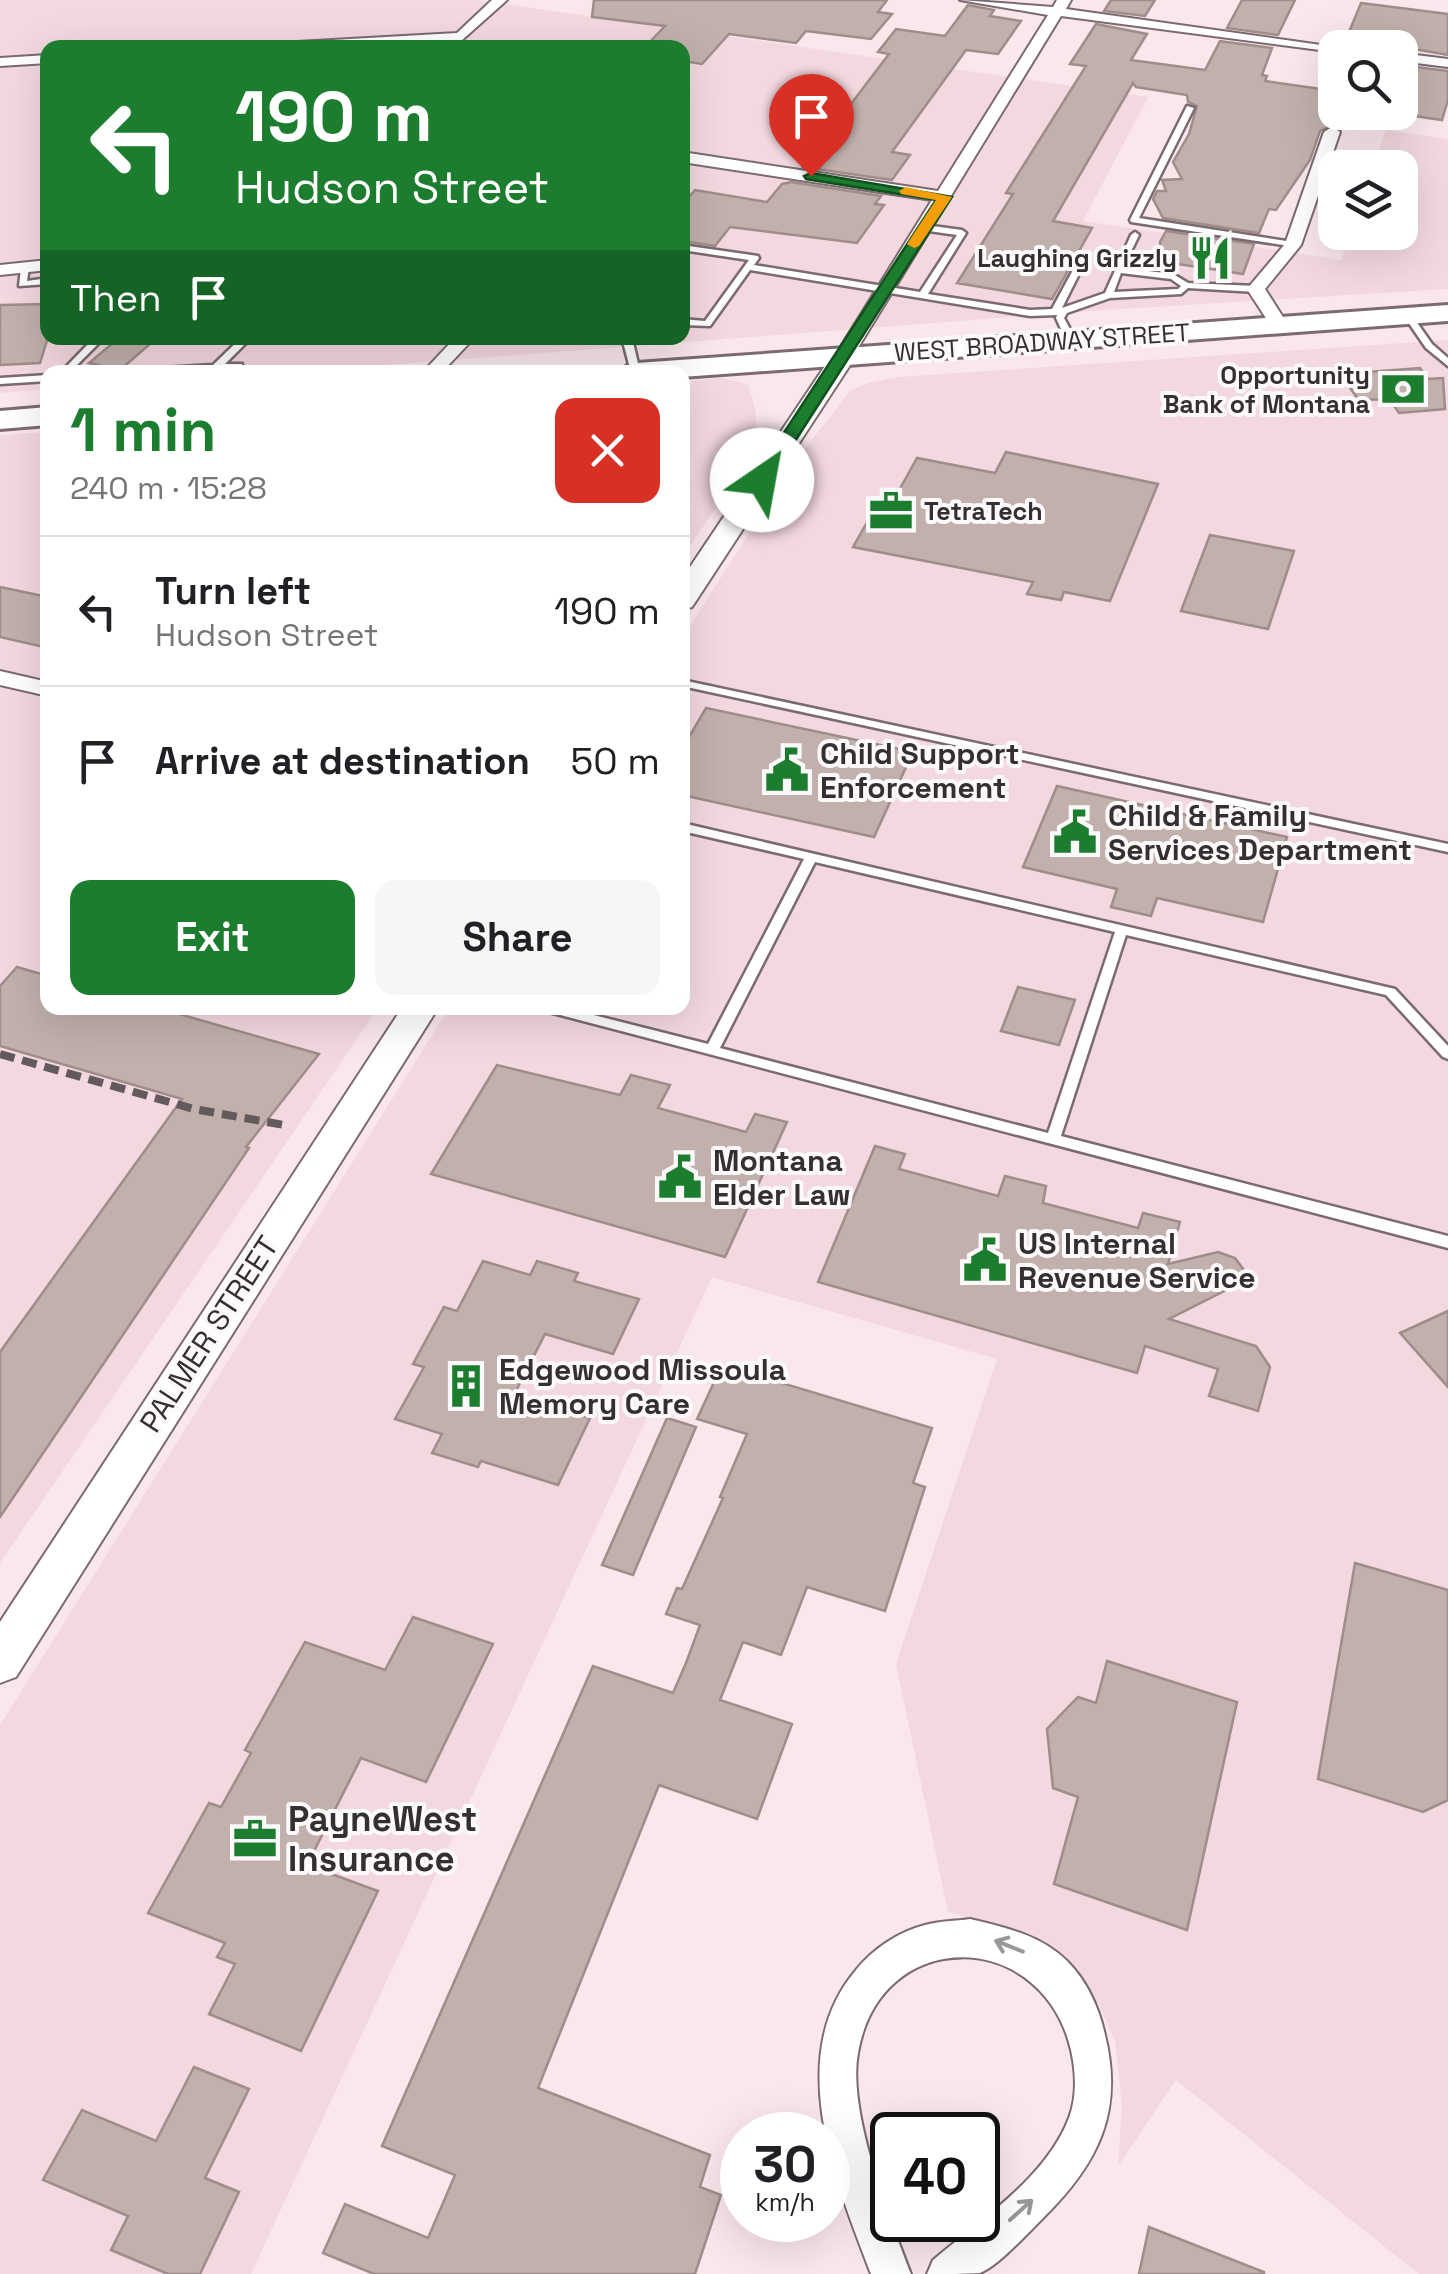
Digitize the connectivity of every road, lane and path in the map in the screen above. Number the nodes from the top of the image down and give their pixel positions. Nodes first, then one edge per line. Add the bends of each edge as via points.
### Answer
1 (500, 0) edge
2 (967, 0) edge
3 (1060, 6) edge
4 (406, 40) edge
5 (1318, 45) edge
6 (1418, 59) edge
7 (40, 60) edge
8 (0, 62) edge
9 (1448, 63) edge
10 (1190, 108) dead end
11 (1332, 132) dead end
12 (690, 158) edge
13 (945, 197) junction
14 (925, 228) junction
15 (1135, 235) dead end
16 (1293, 244) junction
17 (690, 248) edge
18 (40, 266) edge
19 (748, 267) junction
20 (25, 268) junction
21 (0, 270) edge
22 (1118, 270) junction
23 (1076, 272) dead end
24 (40, 282) edge
25 (1186, 285) junction
26 (886, 288) junction
27 (1256, 289) junction
28 (923, 294) junction
29 (1108, 295) junction
30 (1059, 312) junction
31 (1448, 313) edge
32 (1408, 316) junction
33 (690, 323) edge
34 (1279, 325) junction
35 (1071, 340) junction
36 (92, 345) edge
37 (239, 345) edge
38 (458, 345) edge
39 (844, 356) junction
40 (1448, 364) edge
41 (71, 365) edge
42 (219, 365) edge
43 (439, 365) edge
44 (690, 368) edge
45 (40, 378) edge
46 (0, 381) edge
47 (40, 417) edge
48 (0, 420) edge
49 (690, 589) edge
50 (0, 678) edge
51 (690, 685) edge
52 (40, 687) edge
53 (690, 829) edge
54 (1448, 848) edge
55 (810, 857) junction
56 (1122, 929) junction
57 (416, 1015) edge
58 (577, 1015) edge
59 (712, 1050) junction
60 (1448, 1054) edge
61 (1052, 1139) junction
62 (1448, 1242) edge
63 (0, 1662) edge
64 (891, 2274) edge
65 (947, 2274) edge

1 - 4 street via 461,37
2 - 3 street
3 - 5 street
3 - 13 street
6 - 9 street
7 - 8 street
10 - 16 lane via 1134,220
11 - 16 street
12 - 13 street
13 - 14 street
14 - 26 street
14 - 28 lane via 962,234
15 - 22 lane
16 - 27 street
17 - 19 lane via 755,258
18 - 20 street
19 - 26 lane
19 - 33 lane via 706,324
20 - 21 street
20 - 24 lane via 22,284
22 - 25 lane
22 - 29 lane
23 - 30 lane
25 - 27 lane
25 - 29 lane via 1181,291
26 - 28 lane
26 - 39 street
27 - 34 street
28 - 30 lane
29 - 30 lane
30 - 35 lane
31 - 32 main road, WEST BROADWAY STREET
32 - 34 main road, WEST BROADWAY STREET
32 - 40 lane
34 - 35 main road, WEST BROADWAY STREET
35 - 39 main road, WEST BROADWAY STREET
36 - 41 lane
37 - 42 lane
38 - 43 street
39 - 44 main road, WEST BROADWAY STREET
39 - 49 street
45 - 46 lane
47 - 48 main road
50 - 52 street
51 - 54 lane
53 - 55 lane
55 - 56 lane
55 - 59 lane
56 - 60 lane via 1390,992
56 - 61 lane
57 - 63 street, PALMER STREET
58 - 59 lane
59 - 61 lane
61 - 62 lane
65 -> 64 street via 1064,2165 1092,2112 1094,2078 1093,2047 1067,1989 1022,1951 961,1936 916,1944 876,1973 856,1996 838,2055 838,2087

